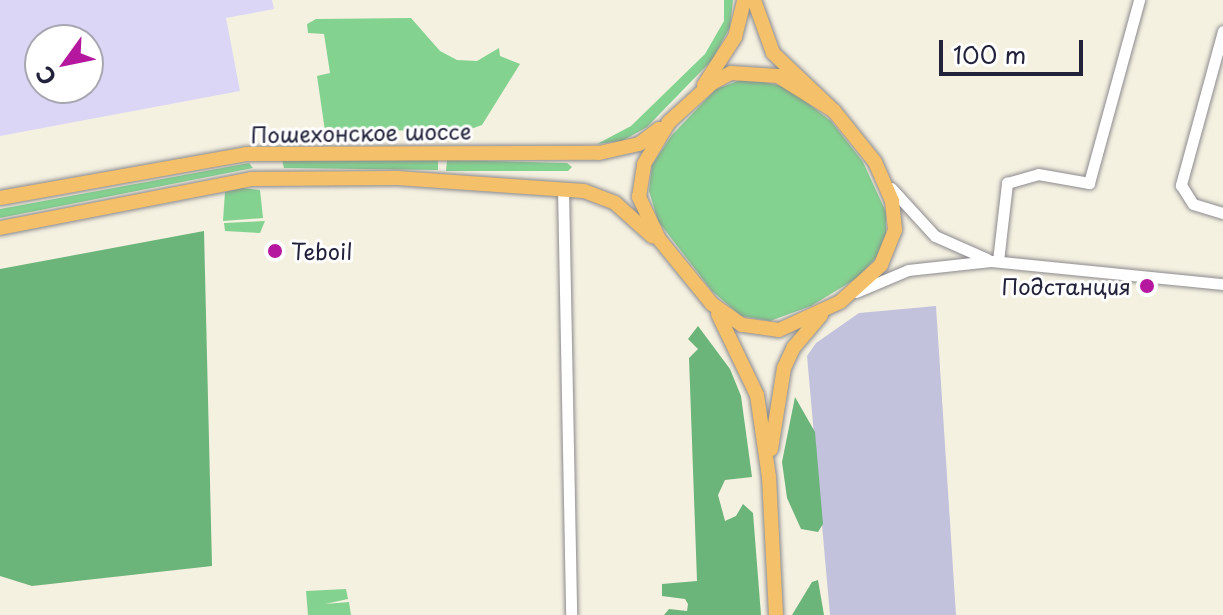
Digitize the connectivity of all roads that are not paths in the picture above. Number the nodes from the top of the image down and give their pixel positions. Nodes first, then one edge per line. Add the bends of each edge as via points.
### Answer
1 (744, 0) edge
2 (754, 0) edge
3 (1139, 0) edge
4 (1223, 31) edge
5 (696, 96) junction
6 (834, 111) junction
7 (669, 122) junction
8 (268, 151) junction
9 (272, 178) junction
10 (884, 178) junction
11 (563, 188) junction
12 (0, 198) edge
13 (1223, 213) edge
14 (0, 228) edge
15 (667, 251) junction
16 (995, 261) junction
17 (1223, 284) edge
18 (855, 293) junction
19 (712, 304) junction
20 (825, 311) junction
21 (769, 477) junction
22 (571, 615) edge
23 (776, 615) edge

1 - 5 main road via 735,37
2 - 6 main road via 773,53
3 - 16 street via 1089,183 1038,174 1007,183
4 - 13 street via 1181,185 1193,204
5 - 6 main road via 725,75 757,71 785,79
5 - 7 main road
6 - 10 main road
7 - 8 main road, Пошехонское шоссе via 639,144 606,153
7 - 15 main road via 644,164 638,187 648,219
8 - 9 main road
8 - 12 main road, Пошехонское шоссе
9 - 11 main road, Пошехонское шоссе via 428,179
9 - 14 main road, Пошехонское шоссе
10 - 16 street via 935,236
10 - 18 main road via 894,215 893,243
11 - 15 main road, Пошехонское шоссе via 615,203
11 - 22 street
15 - 19 main road
16 - 17 street
16 - 18 street via 908,270
18 - 20 main road
19 - 20 main road via 735,322 767,330
19 - 21 main road via 753,380
20 - 21 main road via 794,347 784,368
21 - 23 main road

